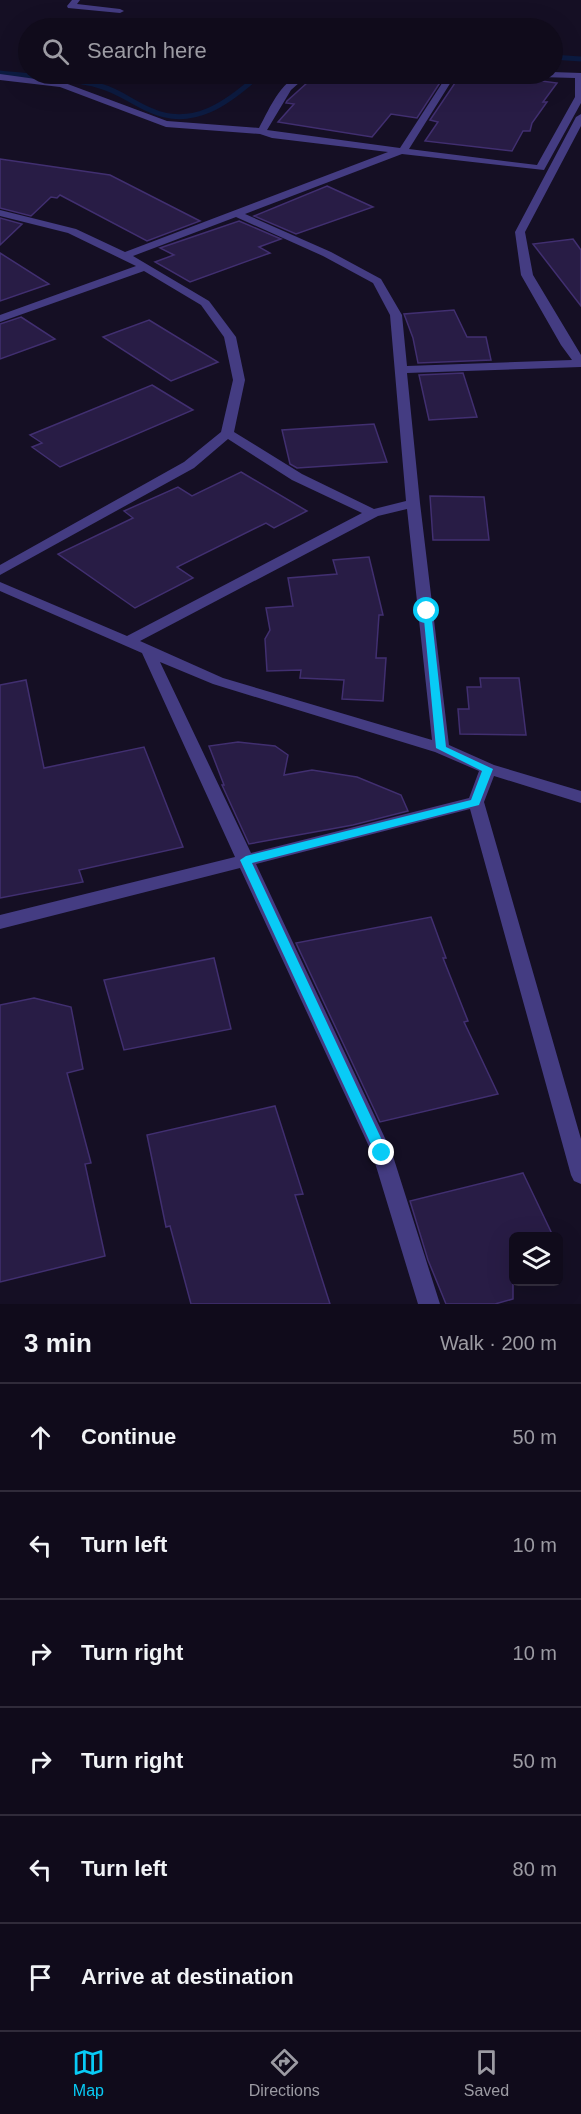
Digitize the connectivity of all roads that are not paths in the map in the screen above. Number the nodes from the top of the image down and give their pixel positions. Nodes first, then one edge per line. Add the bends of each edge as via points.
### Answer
1 (76, 0) edge
2 (120, 11) dead end
3 (563, 75) edge
4 (0, 77) edge
5 (18, 79) edge
6 (54, 84) edge
7 (292, 84) edge
8 (446, 84) edge
9 (581, 117) edge
10 (262, 131) junction
11 (403, 150) junction
12 (0, 213) edge
13 (237, 214) junction
14 (124, 256) junction
15 (145, 267) junction
16 (0, 319) edge
17 (581, 363) edge
18 (401, 370) junction
19 (227, 433) junction
20 (413, 503) junction
21 (373, 513) junction
22 (0, 571) edge
23 (0, 586) edge
24 (127, 642) junction
25 (148, 651) junction
26 (441, 748) junction
27 (488, 769) junction
28 (581, 788) edge
29 (559, 789) junction
30 (581, 797) edge
31 (476, 802) junction
32 (246, 860) junction
33 (0, 922) edge
34 (581, 1175) edge
35 (429, 1304) edge

1 - 2 street via 71,6
3 - 11 street via 579,75 580,97 540,168
4 - 5 street
6 - 10 street via 165,124
7 - 10 street
8 - 11 street
9 - 17 street via 519,232 527,275
10 - 11 street
11 - 13 street
12 - 14 street via 72,231
13 - 14 street
13 - 18 street via 377,280 396,315
14 - 15 street
15 - 16 street
15 - 19 street via 205,303 230,338 238,380
17 - 18 street
18 - 20 street
19 - 21 street via 297,477
19 - 22 street via 189,465
20 - 21 street
20 - 26 street
21 - 24 street
23 - 24 street
24 - 25 street
25 - 26 street via 218,681
25 - 32 street
26 - 27 street
27 - 29 street
27 - 31 street
28 - 29 street
29 - 30 street
31 - 32 street
31 - 34 street
32 - 33 street
32 - 35 street via 382,1153

